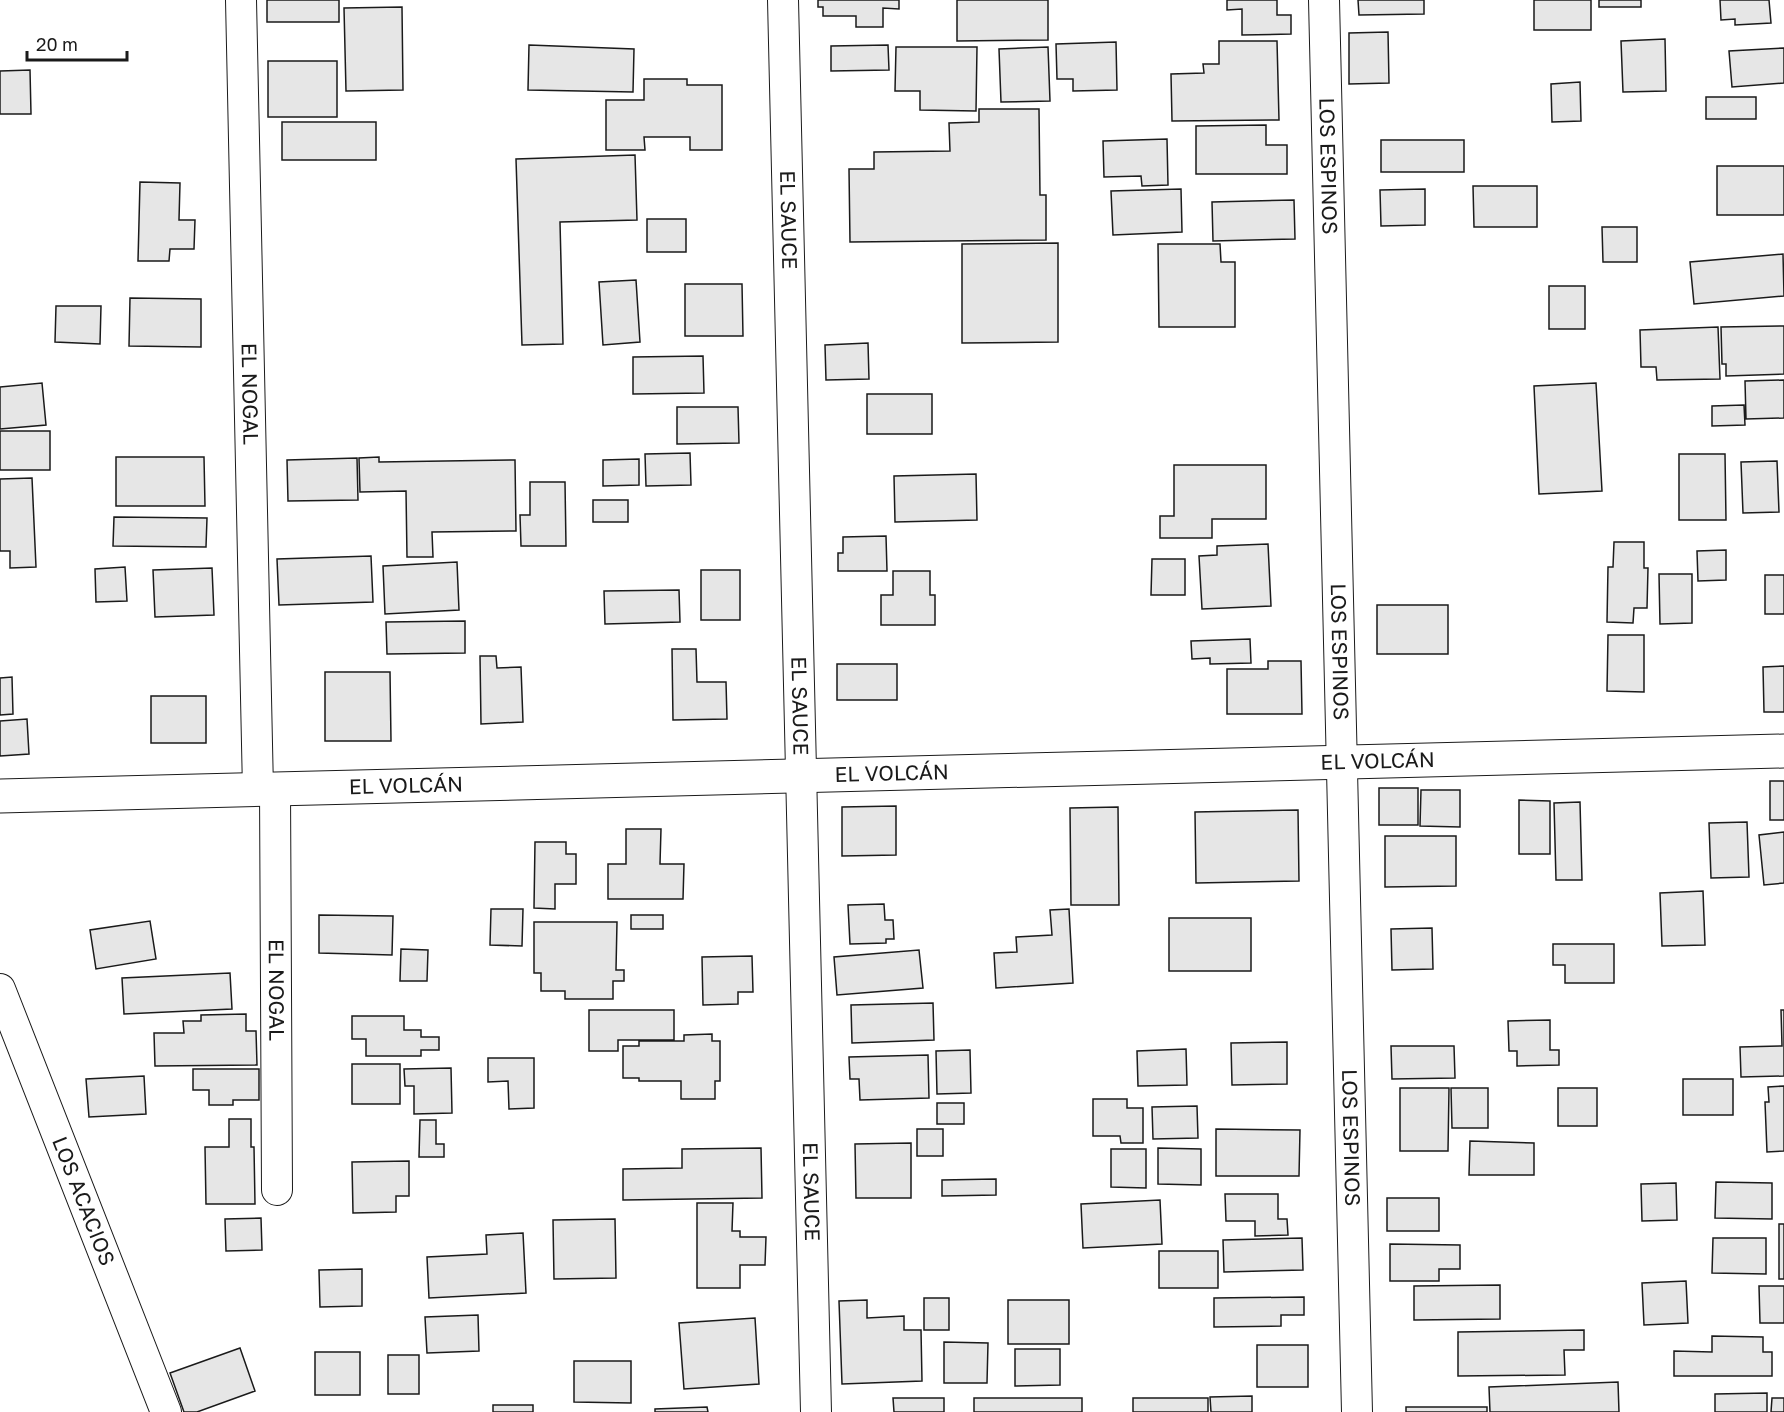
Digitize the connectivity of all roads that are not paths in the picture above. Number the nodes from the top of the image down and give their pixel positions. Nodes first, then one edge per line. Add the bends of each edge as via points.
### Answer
1 (241, 0) edge
2 (783, 0) edge
3 (1324, 0) edge
4 (1784, 751) edge
5 (1342, 762) junction
6 (800, 776) junction
7 (266, 789) junction
8 (0, 796) edge
9 (0, 989) edge
10 (277, 1190) dead end
11 (166, 1412) edge
12 (816, 1412) edge
13 (1357, 1412) edge

1 - 7 street, EL NOGAL
2 - 6 street, EL SAUCE
3 - 5 street, LOS ESPINOS
4 - 5 street, EL VOLCÁN
5 - 6 street, EL VOLCÁN
5 - 13 street, LOS ESPINOS
6 - 7 street, EL VOLCÁN
6 - 12 street, EL SAUCE
7 - 8 street, EL VOLCÁN
7 - 10 street, EL NOGAL
9 - 11 street, LOS ACACIOS

